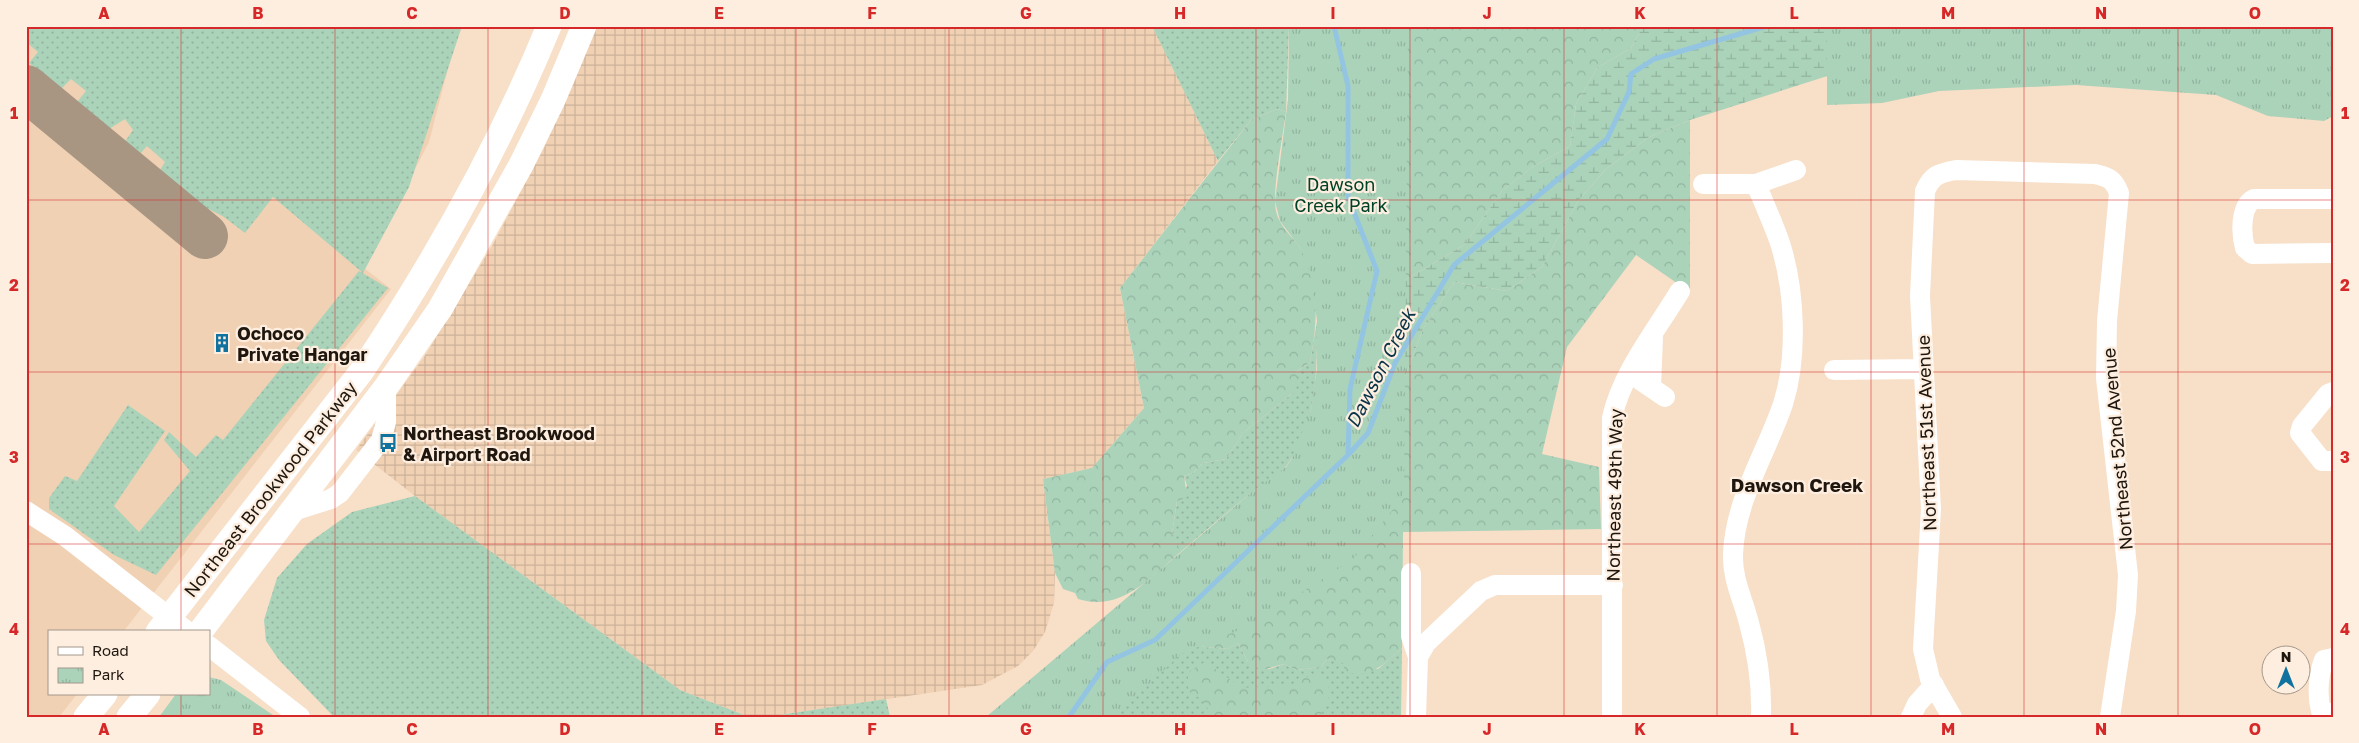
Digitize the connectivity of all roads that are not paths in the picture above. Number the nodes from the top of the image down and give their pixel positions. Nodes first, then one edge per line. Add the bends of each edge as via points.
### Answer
1 (549, 26) edge
2 (584, 26) edge
3 (1796, 170) dead end
4 (2114, 182) joint
5 (1703, 184) dead end
6 (1756, 184) junction
7 (2333, 199) edge
8 (2333, 253) edge
9 (1680, 291) dead end
10 (1653, 336) junction
11 (1923, 369) junction
12 (1834, 370) dead end
13 (1630, 373) junction
14 (2333, 392) edge
15 (2333, 462) edge
16 (26, 511) edge
17 (1411, 573) dead end
18 (1613, 585) junction
19 (172, 627) edge
20 (202, 630) edge
21 (210, 647) edge
22 (1418, 657) junction
23 (2333, 658) edge
24 (1934, 685) junction
25 (103, 696) edge
26 (146, 696) edge
27 (2333, 713) edge
28 (86, 717) edge
29 (129, 717) edge
30 (300, 717) edge
31 (1416, 717) edge
32 (1612, 717) edge
33 (1760, 717) edge
34 (1911, 717) edge
35 (1952, 717) edge
36 (2110, 717) edge

1 - 19 main road, Northeast Brookwood Parkway via 512,110 460,211 401,312 361,372
2 - 20 main road, Northeast Brookwood Parkway via 553,100 482,238 440,309 386,387
3 - 6 street
4 - 11 street, Northeast 51st Avenue via 2108,176 2095,174 1956,170 1940,172 1930,180 1925,192 1920,296
4 - 36 street, Northeast 52nd Avenue via 2119,200 2107,321 2106,378 2128,575 2126,611
5 - 6 street
6 - 33 street via 1780,245 1792,332 1791,367 1783,403 1737,518 1733,555 1736,584 1749,623 1757,667
7 - 8 street via 2254,198 2244,209 2244,235 2246,248 2252,254
9 - 10 street, Northeast 49th Way
10 - 13 street, Northeast 49th Way
10 - 13 street via 1658,392
11 - 12 street
11 - 24 street, Northeast 51st Avenue via 1931,509 1923,649
13 - 18 street, Northeast 49th Way via 1616,399 1612,418
14 - 15 street via 2302,426 2300,433 2322,461
16 - 19 street via 65,536
17 - 22 street via 1411,636
18 - 22 street via 1494,584 1481,591 1426,643
18 - 32 street, Northeast 49th Way
21 - 30 street
22 - 31 street
23 - 27 street via 2324,660 2321,668 2319,704 2321,711
24 - 34 street via 1917,704
24 - 35 street, Northeast 51st Avenue
25 - 28 main road
26 - 29 main road

